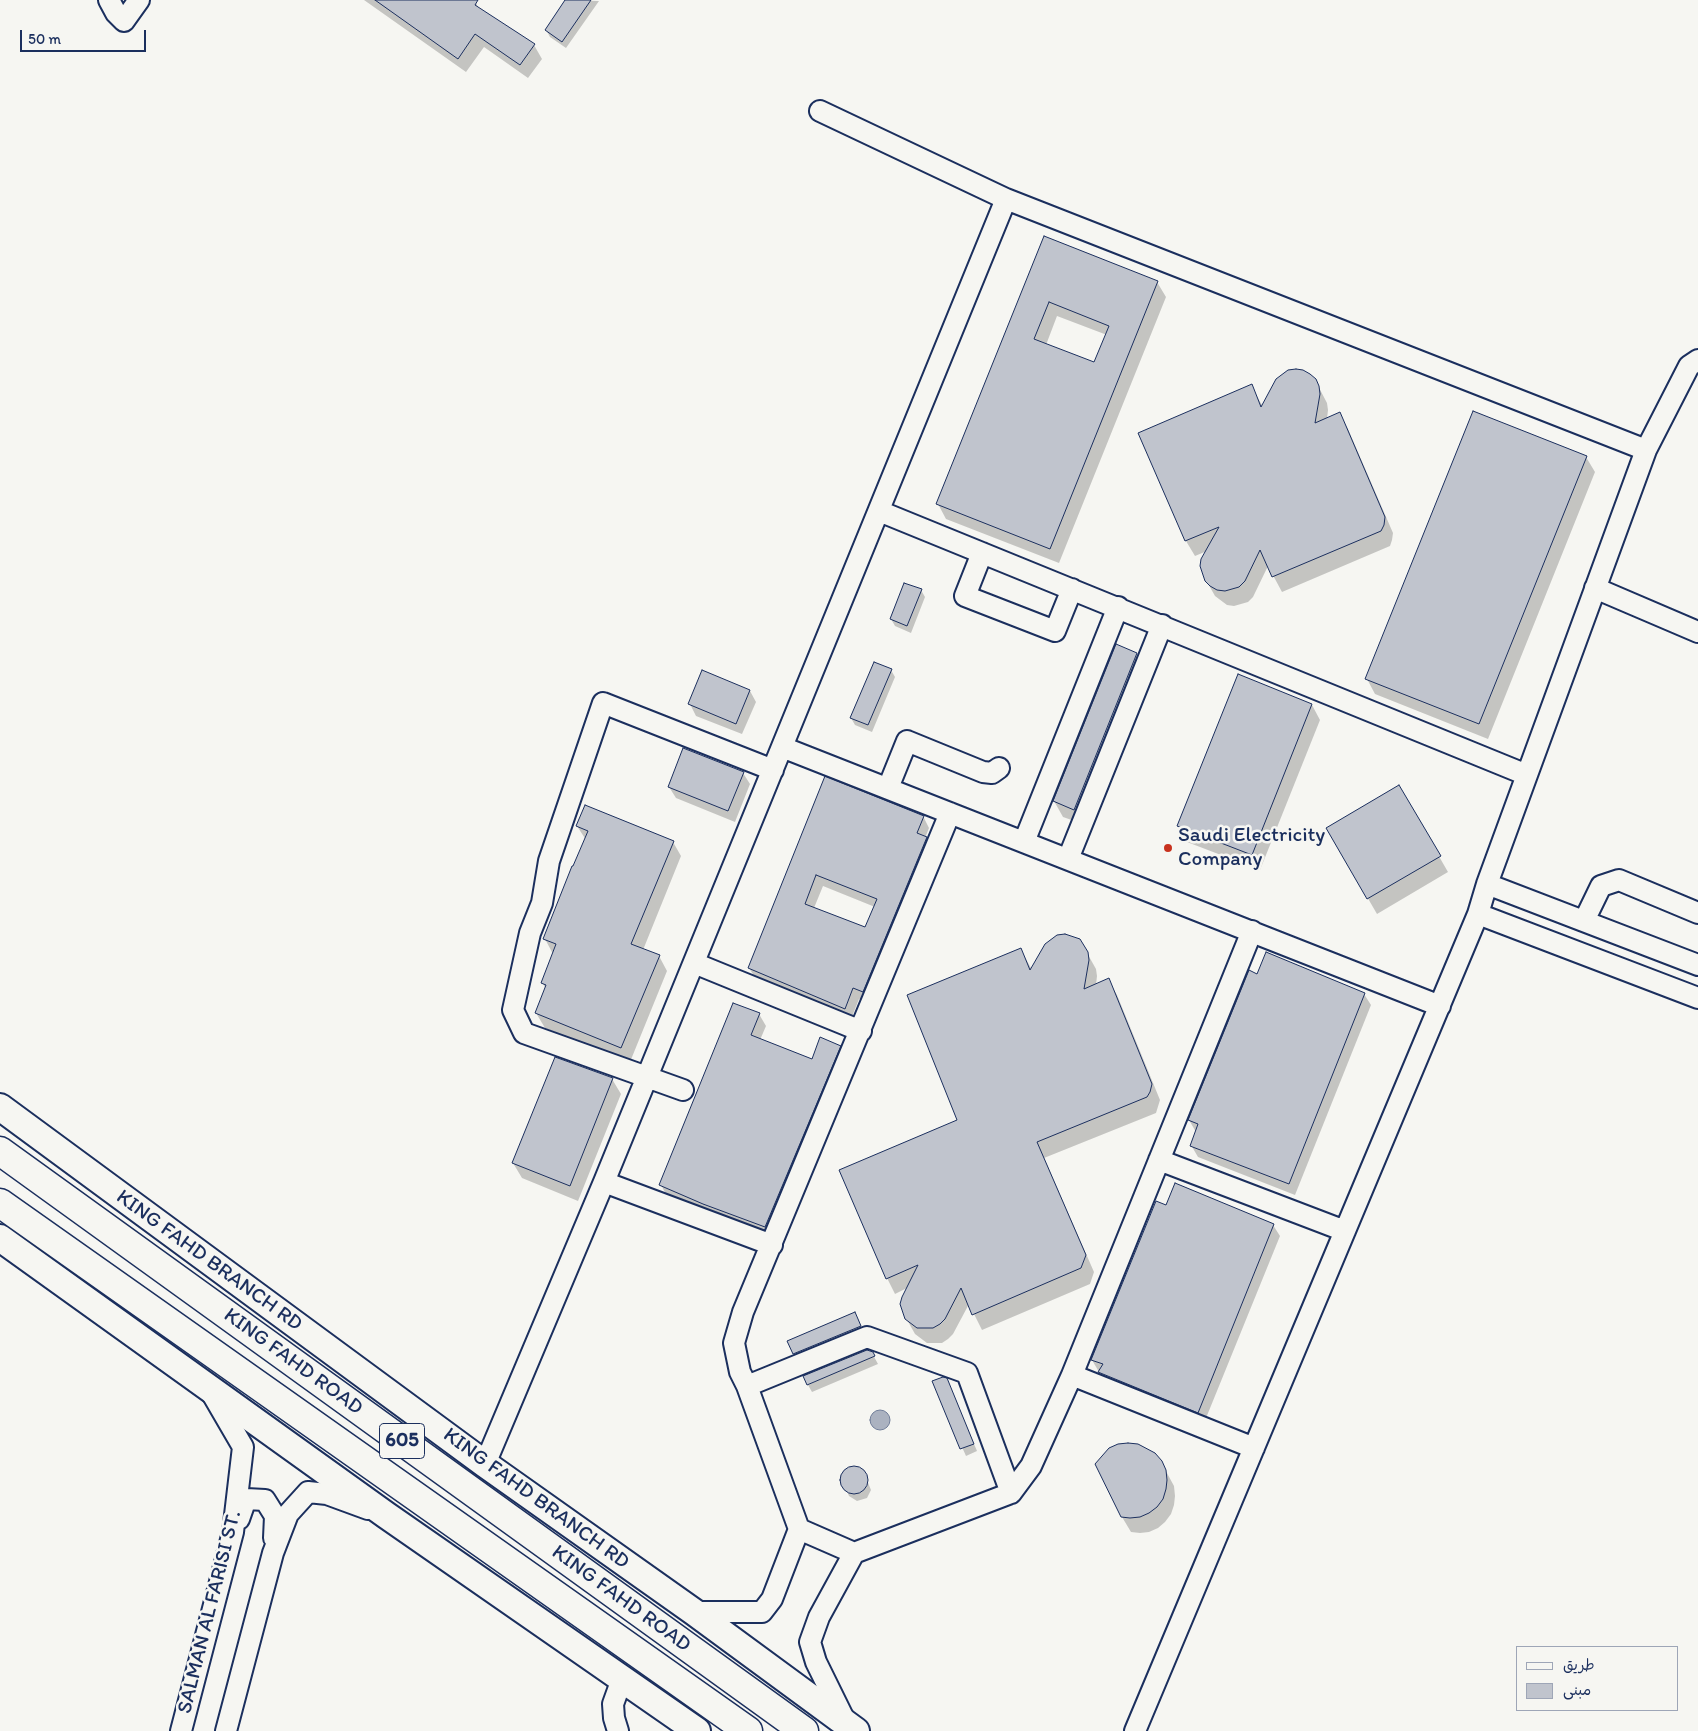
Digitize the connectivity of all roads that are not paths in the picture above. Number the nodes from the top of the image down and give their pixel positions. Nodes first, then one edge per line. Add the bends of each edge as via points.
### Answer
1 (108, 0) edge
2 (139, 0) edge
3 (820, 112) dead end
4 (1006, 199) junction
5 (1698, 360) edge
6 (1646, 450) junction
7 (878, 511) junction
8 (982, 553) junction
9 (1595, 588) junction
10 (1072, 589) junction
11 (1118, 608) junction
12 (1162, 625) junction
13 (1698, 632) edge
14 (782, 747) junction
15 (999, 768) dead end
16 (773, 770) junction
17 (1527, 775) junction
18 (888, 788) junction
19 (950, 813) junction
20 (1024, 842) junction
21 (1068, 859) junction
22 (1487, 884) junction
23 (1698, 913) edge
24 (1478, 914) junction
25 (1584, 921) junction
26 (1252, 931) junction
27 (694, 963) junction
28 (1698, 965) edge
29 (1698, 998) edge
30 (1440, 1006) junction
31 (861, 1031) junction
32 (647, 1077) junction
33 (683, 1090) dead end
34 (0, 1107) edge
35 (0, 1151) edge
36 (1159, 1160) junction
37 (604, 1182) junction
38 (0, 1203) edge
39 (1346, 1231) junction
40 (0, 1238) edge
41 (772, 1245) junction
42 (1072, 1374) junction
43 (206, 1384) junction
44 (747, 1386) junction
45 (1254, 1448) junction
46 (486, 1464) junction
47 (1011, 1493) junction
48 (386, 1515) junction
49 (799, 1528) junction
50 (233, 1532) junction
51 (273, 1553) junction
52 (854, 1553) junction
53 (694, 1612) junction
54 (622, 1679) junction
55 (851, 1728) edge
56 (181, 1731) edge
57 (226, 1731) edge
58 (618, 1731) edge
59 (696, 1731) edge
60 (748, 1731) edge
61 (804, 1731) edge
62 (1135, 1731) edge

1 - 2 street via 124,21
3 - 4 street
4 - 6 street
4 - 7 street
5 - 6 street via 1689,366
6 - 9 street
7 - 8 street
7 - 14 street
8 - 10 street
8 - 10 street via 965,596 1055,631
9 - 13 street
9 - 17 street
10 - 11 street
11 - 12 street
11 - 20 street
12 - 17 street
12 - 21 street
14 - 16 street
14 - 18 street
15 - 18 street via 992,773 983,772 907,741
16 - 27 street
16 - 32 street via 603,703 549,861 542,904 530,933 513,1010 524,1033
17 - 22 street
18 - 19 street
19 - 20 street
19 - 31 street
20 - 21 street
21 - 26 street
22 - 24 street
22 - 25 street
23 - 25 street via 1619,880 1601,886
24 - 29 street
24 - 30 street
25 - 28 street
26 - 30 street
26 - 36 street
27 - 31 street
27 - 32 street
30 - 39 street
31 - 41 street
32 - 33 street
32 - 37 street
34 - 46 main road, KING FAHD BRANCH RD
35 - 61 highway, KING FAHD ROAD / 605
36 - 39 street
36 - 42 street
37 - 41 street
37 - 46 street
38 - 60 highway, KING FAHD ROAD / 605
39 - 45 street
40 - 43 main road
41 - 44 street via 743,1312 734,1344 740,1372
42 - 45 street
42 - 47 street via 1031,1466
43 - 48 main road
43 - 50 street, SALMAN AL FARISI ST. via 243,1447
44 - 47 street via 867,1337 966,1373
44 - 49 street
45 - 62 street
46 - 53 main road, KING FAHD BRANCH RD
47 - 52 street
48 - 51 street, SALMAN AL FARISI ST. via 327,1494 308,1492 288,1514
48 - 54 main road
49 - 52 street
49 - 53 street via 772,1599 762,1612
50 - 51 street via 246,1499 265,1500 275,1516
50 - 56 street, SALMAN AL FARISI ST.
51 - 57 street, SALMAN AL FARISI ST.
52 - 55 street via 819,1617 810,1642 816,1662
53 - 55 main road, KING FAHD BRANCH RD
54 - 58 street via 613,1704
54 - 59 main road

